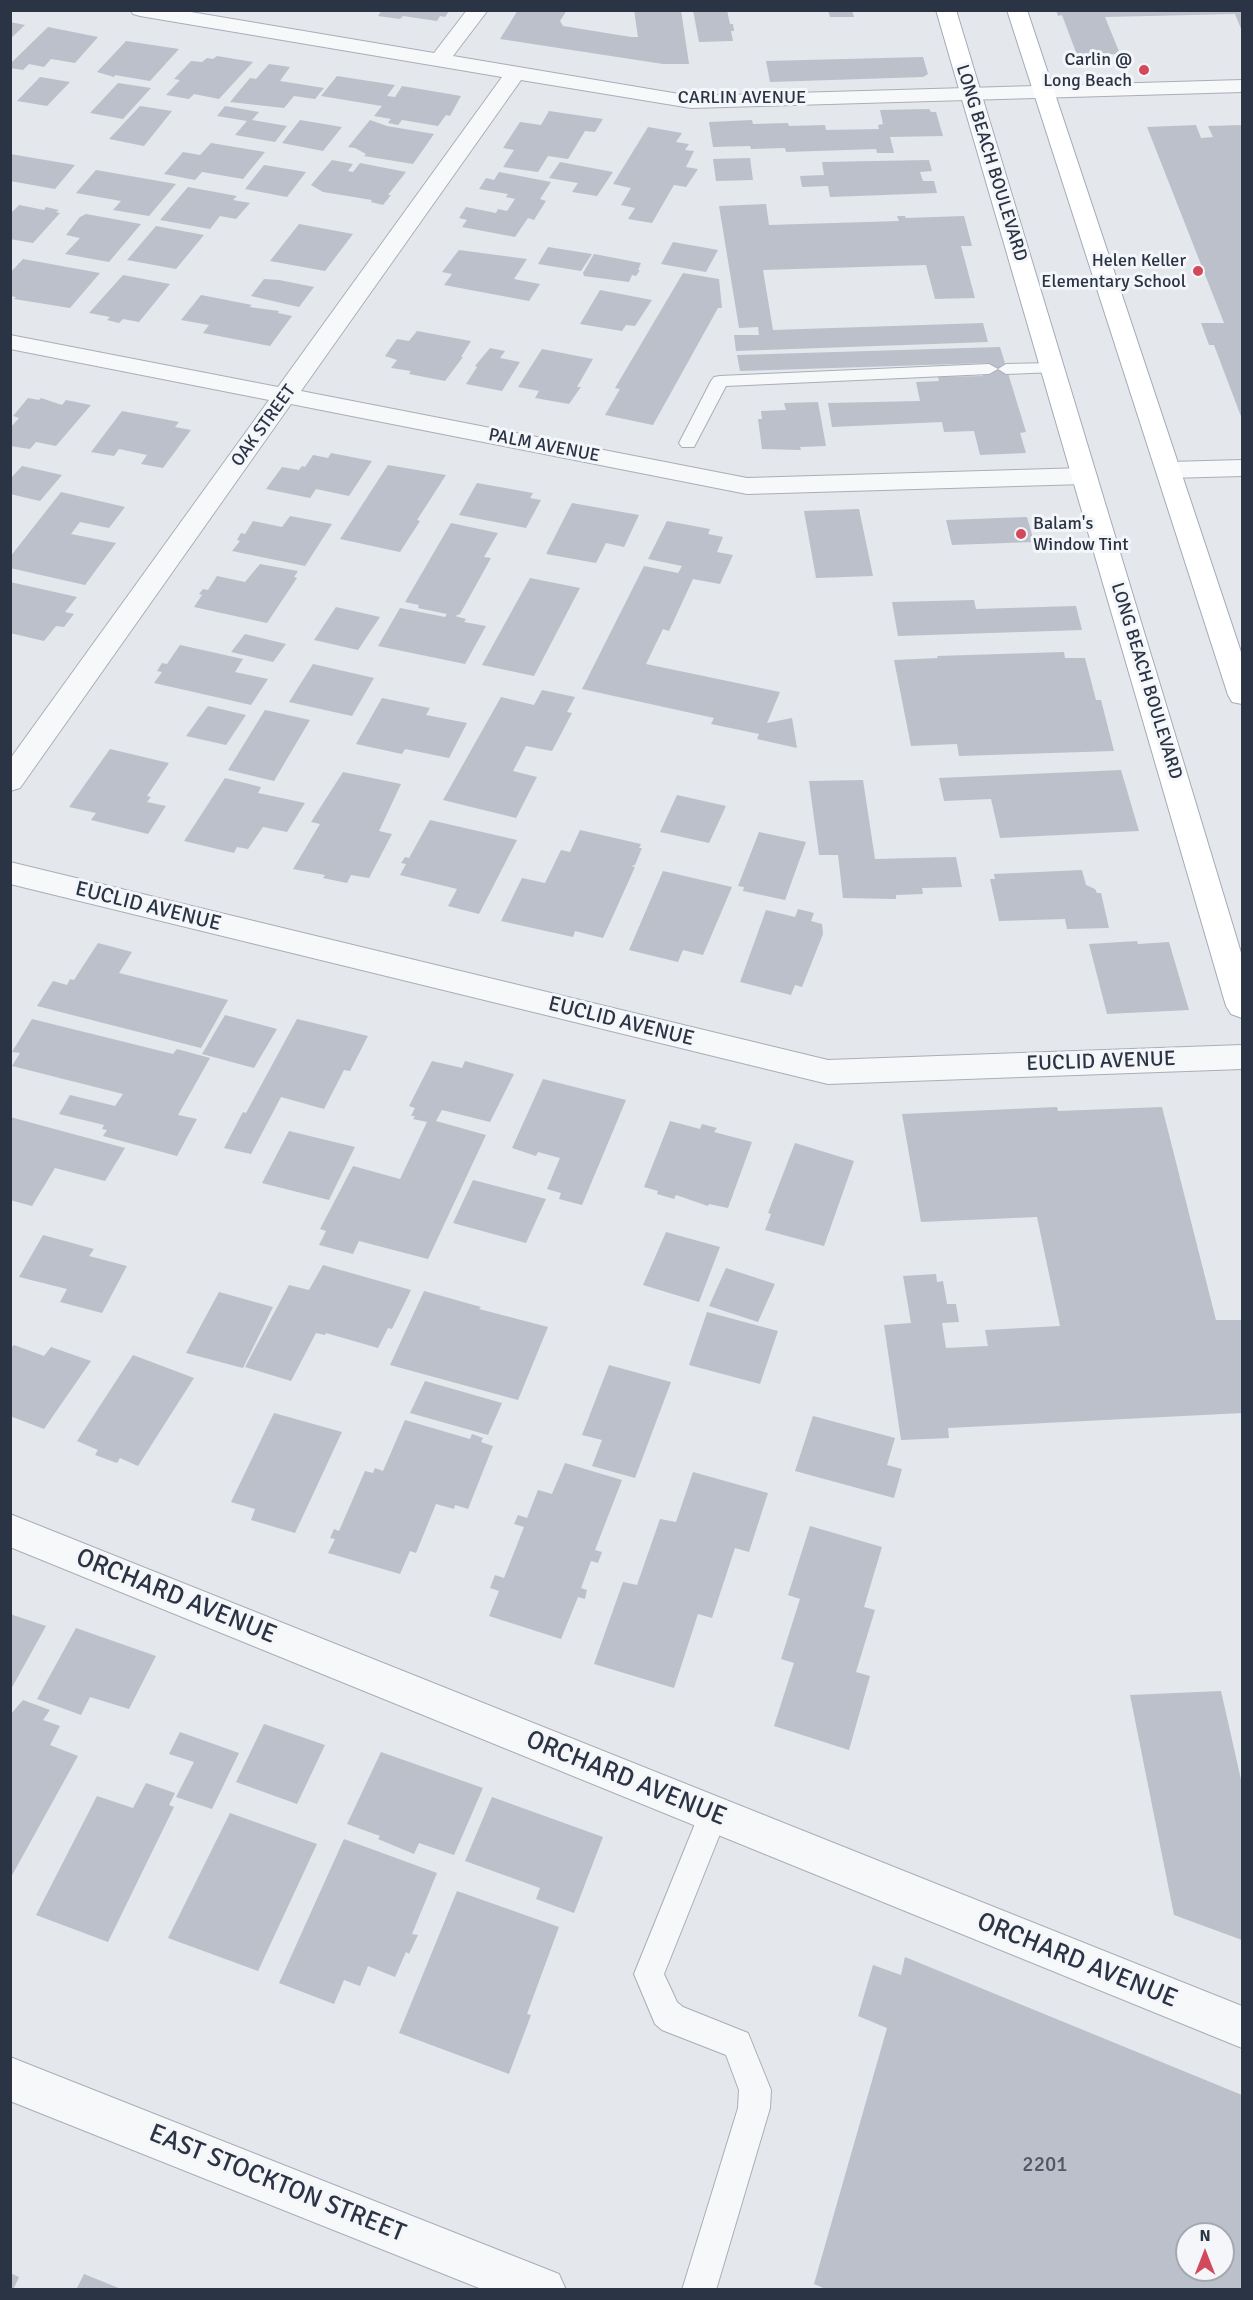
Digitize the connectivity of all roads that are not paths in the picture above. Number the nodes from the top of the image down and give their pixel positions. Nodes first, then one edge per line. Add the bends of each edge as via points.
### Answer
1 (140, 10) edge
2 (478, 10) edge
3 (946, 10) edge
4 (1017, 10) edge
5 (439, 60) junction
6 (516, 72) junction
7 (1242, 86) edge
8 (1045, 91) junction
9 (970, 93) junction
10 (10, 342) edge
11 (1052, 368) junction
12 (286, 395) junction
13 (688, 443) dead end
14 (1242, 468) edge
15 (1169, 470) junction
16 (1084, 476) junction
17 (1242, 695) edge
18 (10, 781) edge
19 (11, 875) edge
20 (1242, 1006) edge
21 (1242, 1057) edge
22 (10, 1530) edge
23 (713, 1814) junction
24 (1242, 2027) edge
25 (10, 2079) edge
26 (543, 2289) edge
27 (699, 2289) edge

1 - 5 street, CARLIN AVENUE
2 - 5 street
3 - 9 main road, LONG BEACH BOULEVARD
4 - 8 main road
5 - 6 street, CARLIN AVENUE
6 - 9 street, CARLIN AVENUE via 691,102
6 - 12 street, OAK STREET
7 - 8 street, CARLIN AVENUE
8 - 9 street, CARLIN AVENUE
8 - 15 main road
9 - 11 main road, LONG BEACH BOULEVARD
10 - 12 street, PALM AVENUE
11 - 13 lane via 720,381
11 - 16 main road, LONG BEACH BOULEVARD
12 - 16 street, PALM AVENUE via 754,487
12 - 18 street, OAK STREET
14 - 15 street
15 - 17 main road
16 - 20 main road, LONG BEACH BOULEVARD
19 - 21 street, EUCLID AVENUE via 828,1072
22 - 23 street, ORCHARD AVENUE
23 - 24 street, ORCHARD AVENUE
23 - 27 lane via 649,1974 666,2013 737,2044 755,2090 754,2108
25 - 26 street, EAST STOCKTON STREET

